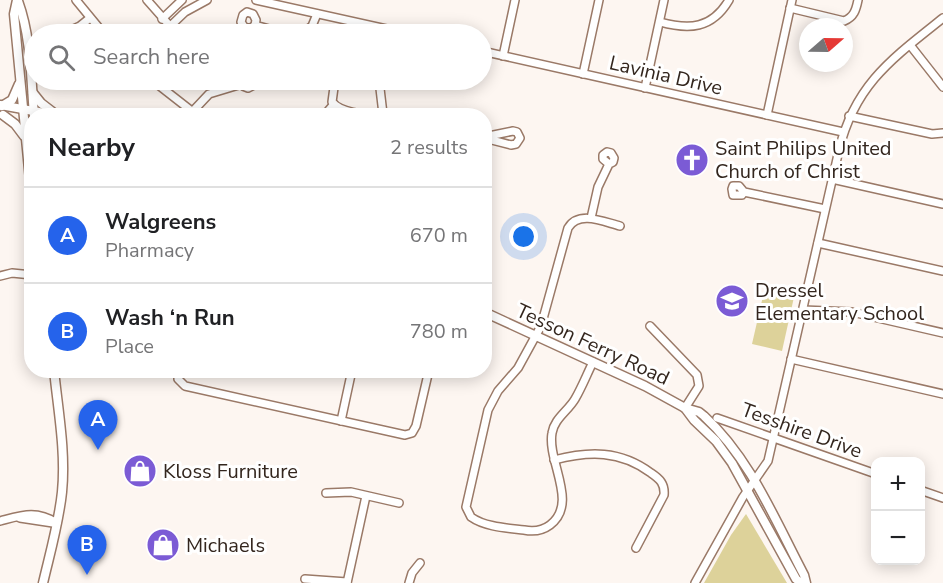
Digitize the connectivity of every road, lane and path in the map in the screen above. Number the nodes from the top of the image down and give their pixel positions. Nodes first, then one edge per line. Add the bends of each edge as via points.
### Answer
1 (17, 0) edge
2 (76, 0) edge
3 (147, 0) edge
4 (184, 0) edge
5 (206, 0) edge
6 (515, 0) edge
7 (599, 0) edge
8 (664, 0) edge
9 (729, 0) edge
10 (858, 0) edge
11 (261, 1) edge
12 (791, 4) edge
13 (189, 9) junction
14 (317, 14) junction
15 (90, 18) junction
16 (943, 18) edge
17 (162, 19) junction
18 (660, 22) junction
19 (25, 24) edge
20 (82, 24) edge
21 (95, 24) edge
22 (168, 24) edge
23 (172, 24) edge
24 (313, 24) edge
25 (355, 24) edge
26 (910, 45) junction
27 (492, 53) edge
28 (503, 56) junction
29 (584, 74) junction
30 (20, 81) junction
31 (943, 87) edge
32 (645, 88) junction
33 (165, 90) edge
34 (220, 90) edge
35 (333, 90) edge
36 (379, 90) edge
37 (32, 91) joint
38 (334, 104) junction
39 (27, 108) edge
40 (30, 108) edge
41 (48, 108) edge
42 (188, 108) edge
43 (199, 108) edge
44 (331, 108) edge
45 (339, 108) edge
46 (382, 108) edge
47 (1, 110) edge
48 (24, 114) edge
49 (767, 115) junction
50 (849, 116) junction
51 (843, 132) junction
52 (943, 133) edge
53 (24, 136) edge
54 (609, 164) dead end
55 (832, 179) junction
56 (744, 192) dead end
57 (943, 204) edge
58 (825, 209) junction
59 (591, 218) junction
60 (620, 226) dead end
61 (818, 243) junction
62 (943, 271) edge
63 (24, 274) edge
64 (0, 276) edge
65 (803, 310) junction
66 (492, 316) edge
67 (650, 326) dead end
68 (943, 333) edge
69 (536, 335) junction
70 (792, 360) junction
71 (593, 362) junction
72 (55, 378) edge
73 (178, 378) edge
74 (350, 378) edge
75 (427, 378) edge
76 (943, 394) edge
77 (685, 408) junction
78 (717, 417) dead end
79 (341, 421) junction
80 (774, 438) junction
81 (554, 460) junction
82 (871, 472) edge
83 (753, 481) junction
84 (748, 489) junction
85 (925, 491) edge
86 (326, 493) dead end
87 (366, 496) junction
88 (943, 498) edge
89 (399, 503) dead end
90 (755, 504) junction
91 (737, 507) junction
92 (0, 521) edge
93 (57, 524) junction
94 (636, 548) dead end
95 (420, 563) dead end
96 (305, 579) dead end
97 (43, 583) edge
98 (347, 583) edge
99 (409, 583) edge
100 (695, 583) edge
101 (801, 583) edge
102 (806, 583) edge

1 - 19 main road
1 - 30 main road
2 - 15 street
3 - 17 street
4 - 13 street
4 - 17 street
5 - 13 street
6 - 28 street
7 - 29 street
8 - 18 street
9 - 18 street via 712,20 696,26
10 - 12 street via 856,11 844,21
11 - 14 street
12 - 49 street
13 - 23 street
14 - 24 street
14 - 25 street
15 - 20 street
15 - 21 street
16 - 26 street
17 - 22 street
18 - 32 street
26 - 31 street
26 - 50 street via 873,79
27 - 28 street, Lavinia Drive
28 - 29 street, Lavinia Drive
29 - 32 street, Lavinia Drive
30 - 39 main road
30 - 47 main road via 14,97
32 - 49 street, Lavinia Drive
33 - 42 street
34 - 43 street via 209,94
35 - 38 street
36 - 46 street
37 - 40 main road
37 - 41 main road
38 - 44 street
38 - 45 street
47 - 48 main road
47 - 53 main road
49 - 51 street, Lavinia Drive
50 - 51 street
50 - 52 street
51 - 55 street
54 - 59 street via 598,187
55 - 57 street
55 - 58 street
56 - 58 street
58 - 61 street
59 - 60 street
59 - 69 street via 574,220 567,228
61 - 62 street
61 - 65 street
63 - 64 street
65 - 68 street via 852,312
65 - 70 street
66 - 69 main road, Tesson Ferry Road
67 - 77 street via 697,375 699,386
69 - 71 main road, Tesson Ferry Road
69 - 81 street via 488,410 466,507 468,514 477,521 543,530 555,521 563,502
70 - 76 street
70 - 80 street
71 - 77 main road, Tesson Ferry Road
71 - 81 street via 575,399 553,428
72 - 93 main road via 63,474
73 - 79 street via 185,386
74 - 79 street
75 - 79 street via 412,433 405,435
77 - 83 main road, Tesson Ferry Road via 699,412 720,432
77 - 84 main road, Tesson Ferry Road via 724,452
78 - 80 street, Tesshire Drive
80 - 82 street, Tesshire Drive
80 - 83 street via 766,465
81 - 94 street via 588,453 618,456 642,466 662,483 664,495
83 - 84 street
83 - 102 main road, Tesson Ferry Road
84 - 90 main road, Tesson Ferry Road
84 - 91 street
85 - 88 street
86 - 87 street
87 - 89 street
87 - 98 street
90 - 91 street
90 - 101 main road, Tesson Ferry Road
91 - 100 street
92 - 93 street via 36,514
93 - 97 main road
95 - 99 street
96 - 98 street

